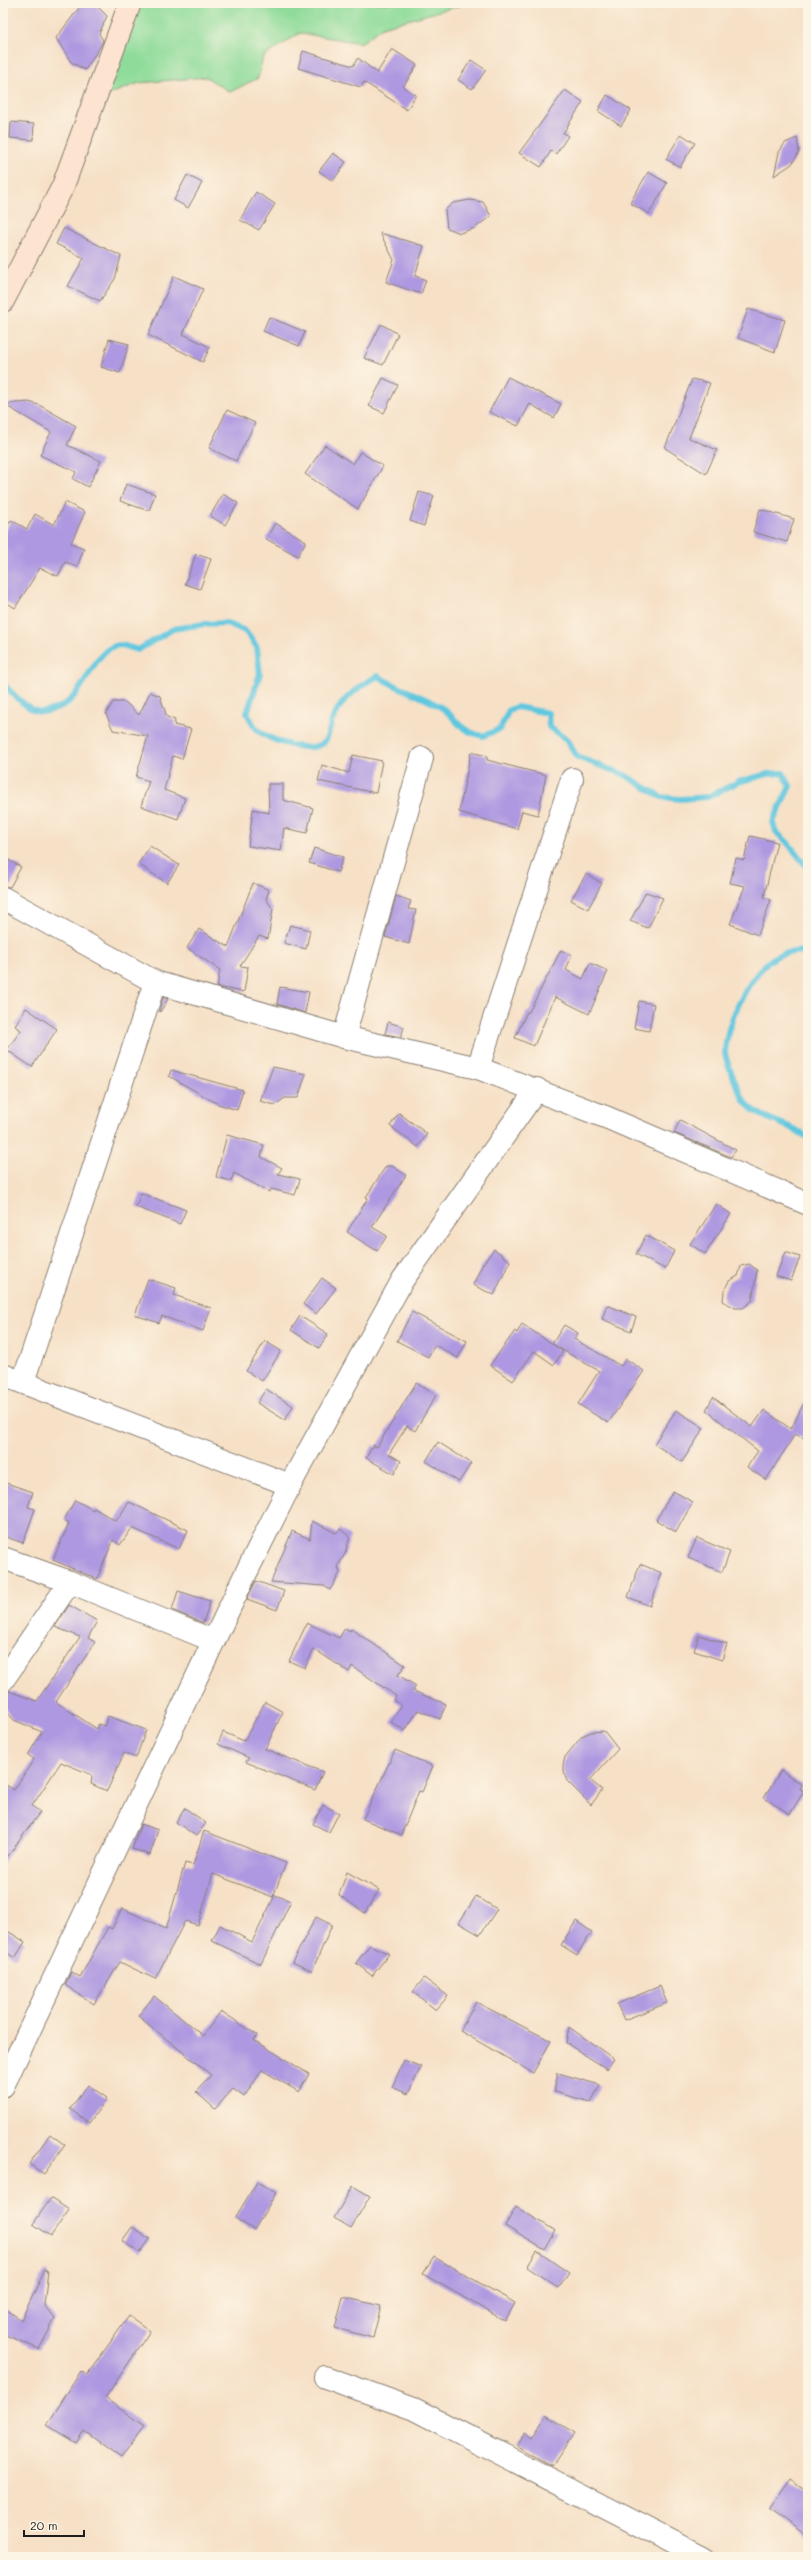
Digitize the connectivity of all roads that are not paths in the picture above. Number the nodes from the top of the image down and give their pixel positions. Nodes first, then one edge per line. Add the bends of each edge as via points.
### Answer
1 (130, 3) edge
2 (3, 301) edge
3 (422, 758) dead end
4 (572, 779) dead end
5 (3, 898) edge
6 (155, 982) junction
7 (344, 1037) junction
8 (478, 1068) junction
9 (537, 1089) junction
10 (808, 1204) edge
11 (3, 1375) edge
12 (23, 1382) junction
13 (290, 1485) junction
14 (3, 1558) edge
15 (70, 1582) junction
16 (214, 1641) junction
17 (3, 1680) edge
18 (3, 2086) edge
19 (325, 2377) dead end
20 (701, 2557) edge

1 - 2 street via 63,186
3 - 7 street
4 - 8 street
5 - 6 street
6 - 7 street
6 - 12 street
7 - 8 street
8 - 9 street
9 - 10 street
9 - 13 street via 402,1281
11 - 12 street
12 - 13 street
13 - 16 street
14 - 15 street
15 - 16 street
15 - 17 street
16 - 18 street
19 - 20 street via 414,2409

